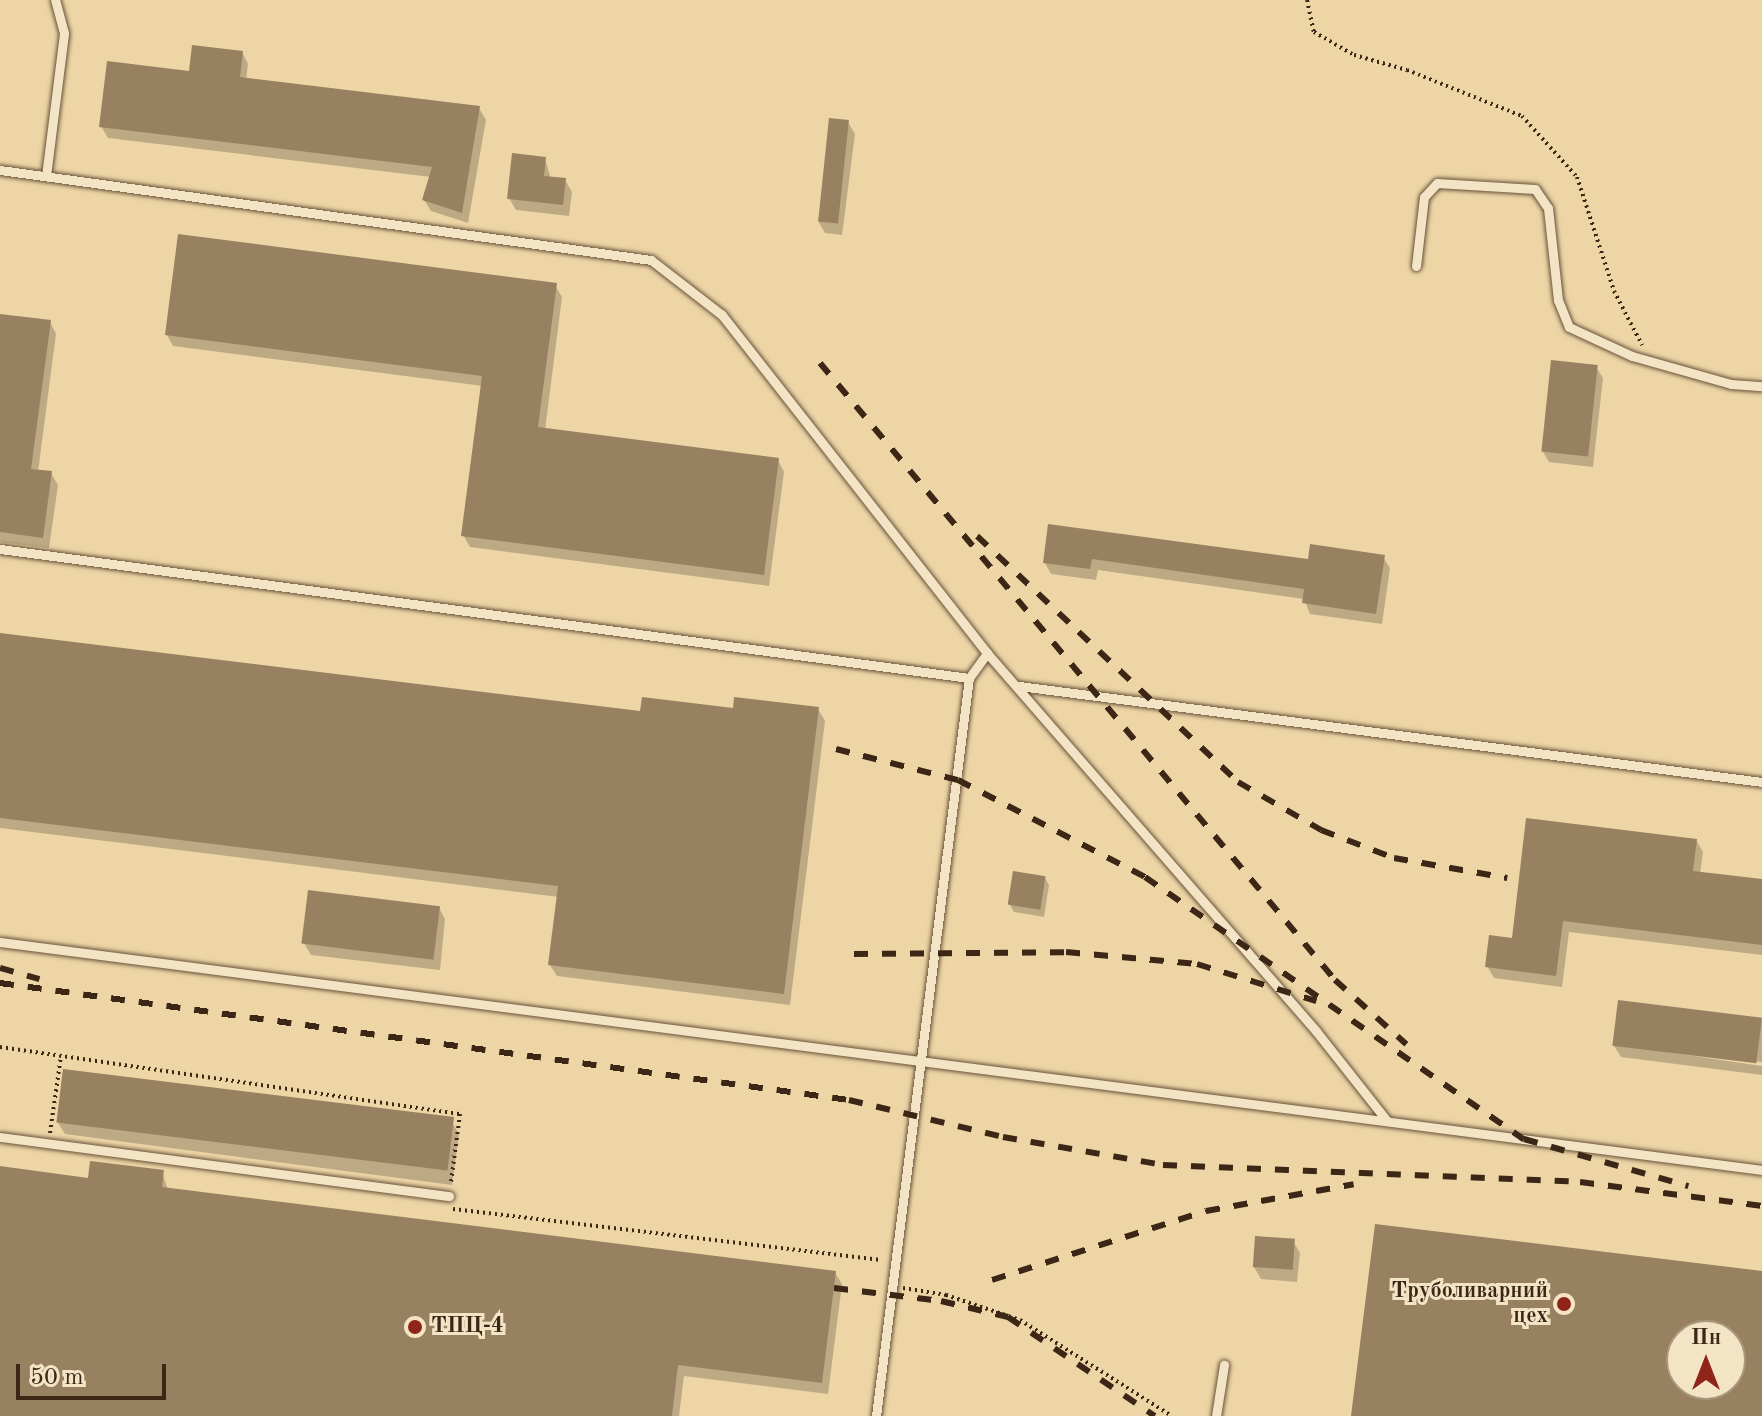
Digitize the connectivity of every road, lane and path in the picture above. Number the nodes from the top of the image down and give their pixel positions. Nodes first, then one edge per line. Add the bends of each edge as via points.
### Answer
1 (55, 0) edge
2 (1307, 0) edge
3 (0, 170) edge
4 (46, 176) junction
5 (1416, 266) dead end
6 (1650, 361) junction
7 (1762, 386) edge
8 (0, 549) edge
9 (987, 653) junction
10 (969, 678) junction
11 (1019, 686) junction
12 (1762, 782) edge
13 (0, 942) edge
14 (0, 1047) edge
15 (61, 1056) junction
16 (923, 1060) junction
17 (1387, 1121) junction
18 (0, 1137) edge
19 (49, 1144) junction
20 (1762, 1170) edge
21 (449, 1196) junction
22 (896, 1262) junction
23 (893, 1286) junction
24 (1224, 1365) dead end
25 (876, 1416) edge
26 (1172, 1416) edge
27 (1216, 1416) edge

1 - 4 lane via 64,33
2 - 6 path via 1314,32 1354,55 1522,116 1577,177 1614,291
3 - 4 lane
4 - 9 lane via 651,260 722,315
5 - 6 lane via 1424,197 1437,183 1535,189 1548,208 1558,300 1569,327
6 - 7 lane via 1731,384
8 - 10 lane
9 - 10 lane
9 - 11 lane
10 - 16 lane
11 - 12 lane
11 - 17 lane
13 - 16 lane
14 - 15 path
15 - 19 path
15 - 21 path via 460,1114
16 - 17 lane
16 - 22 lane
17 - 20 lane
18 - 19 lane
19 - 21 lane
21 - 22 path via 447,1209
22 - 23 lane
23 - 25 lane
23 - 26 path via 946,1295 1020,1320
24 - 27 lane

